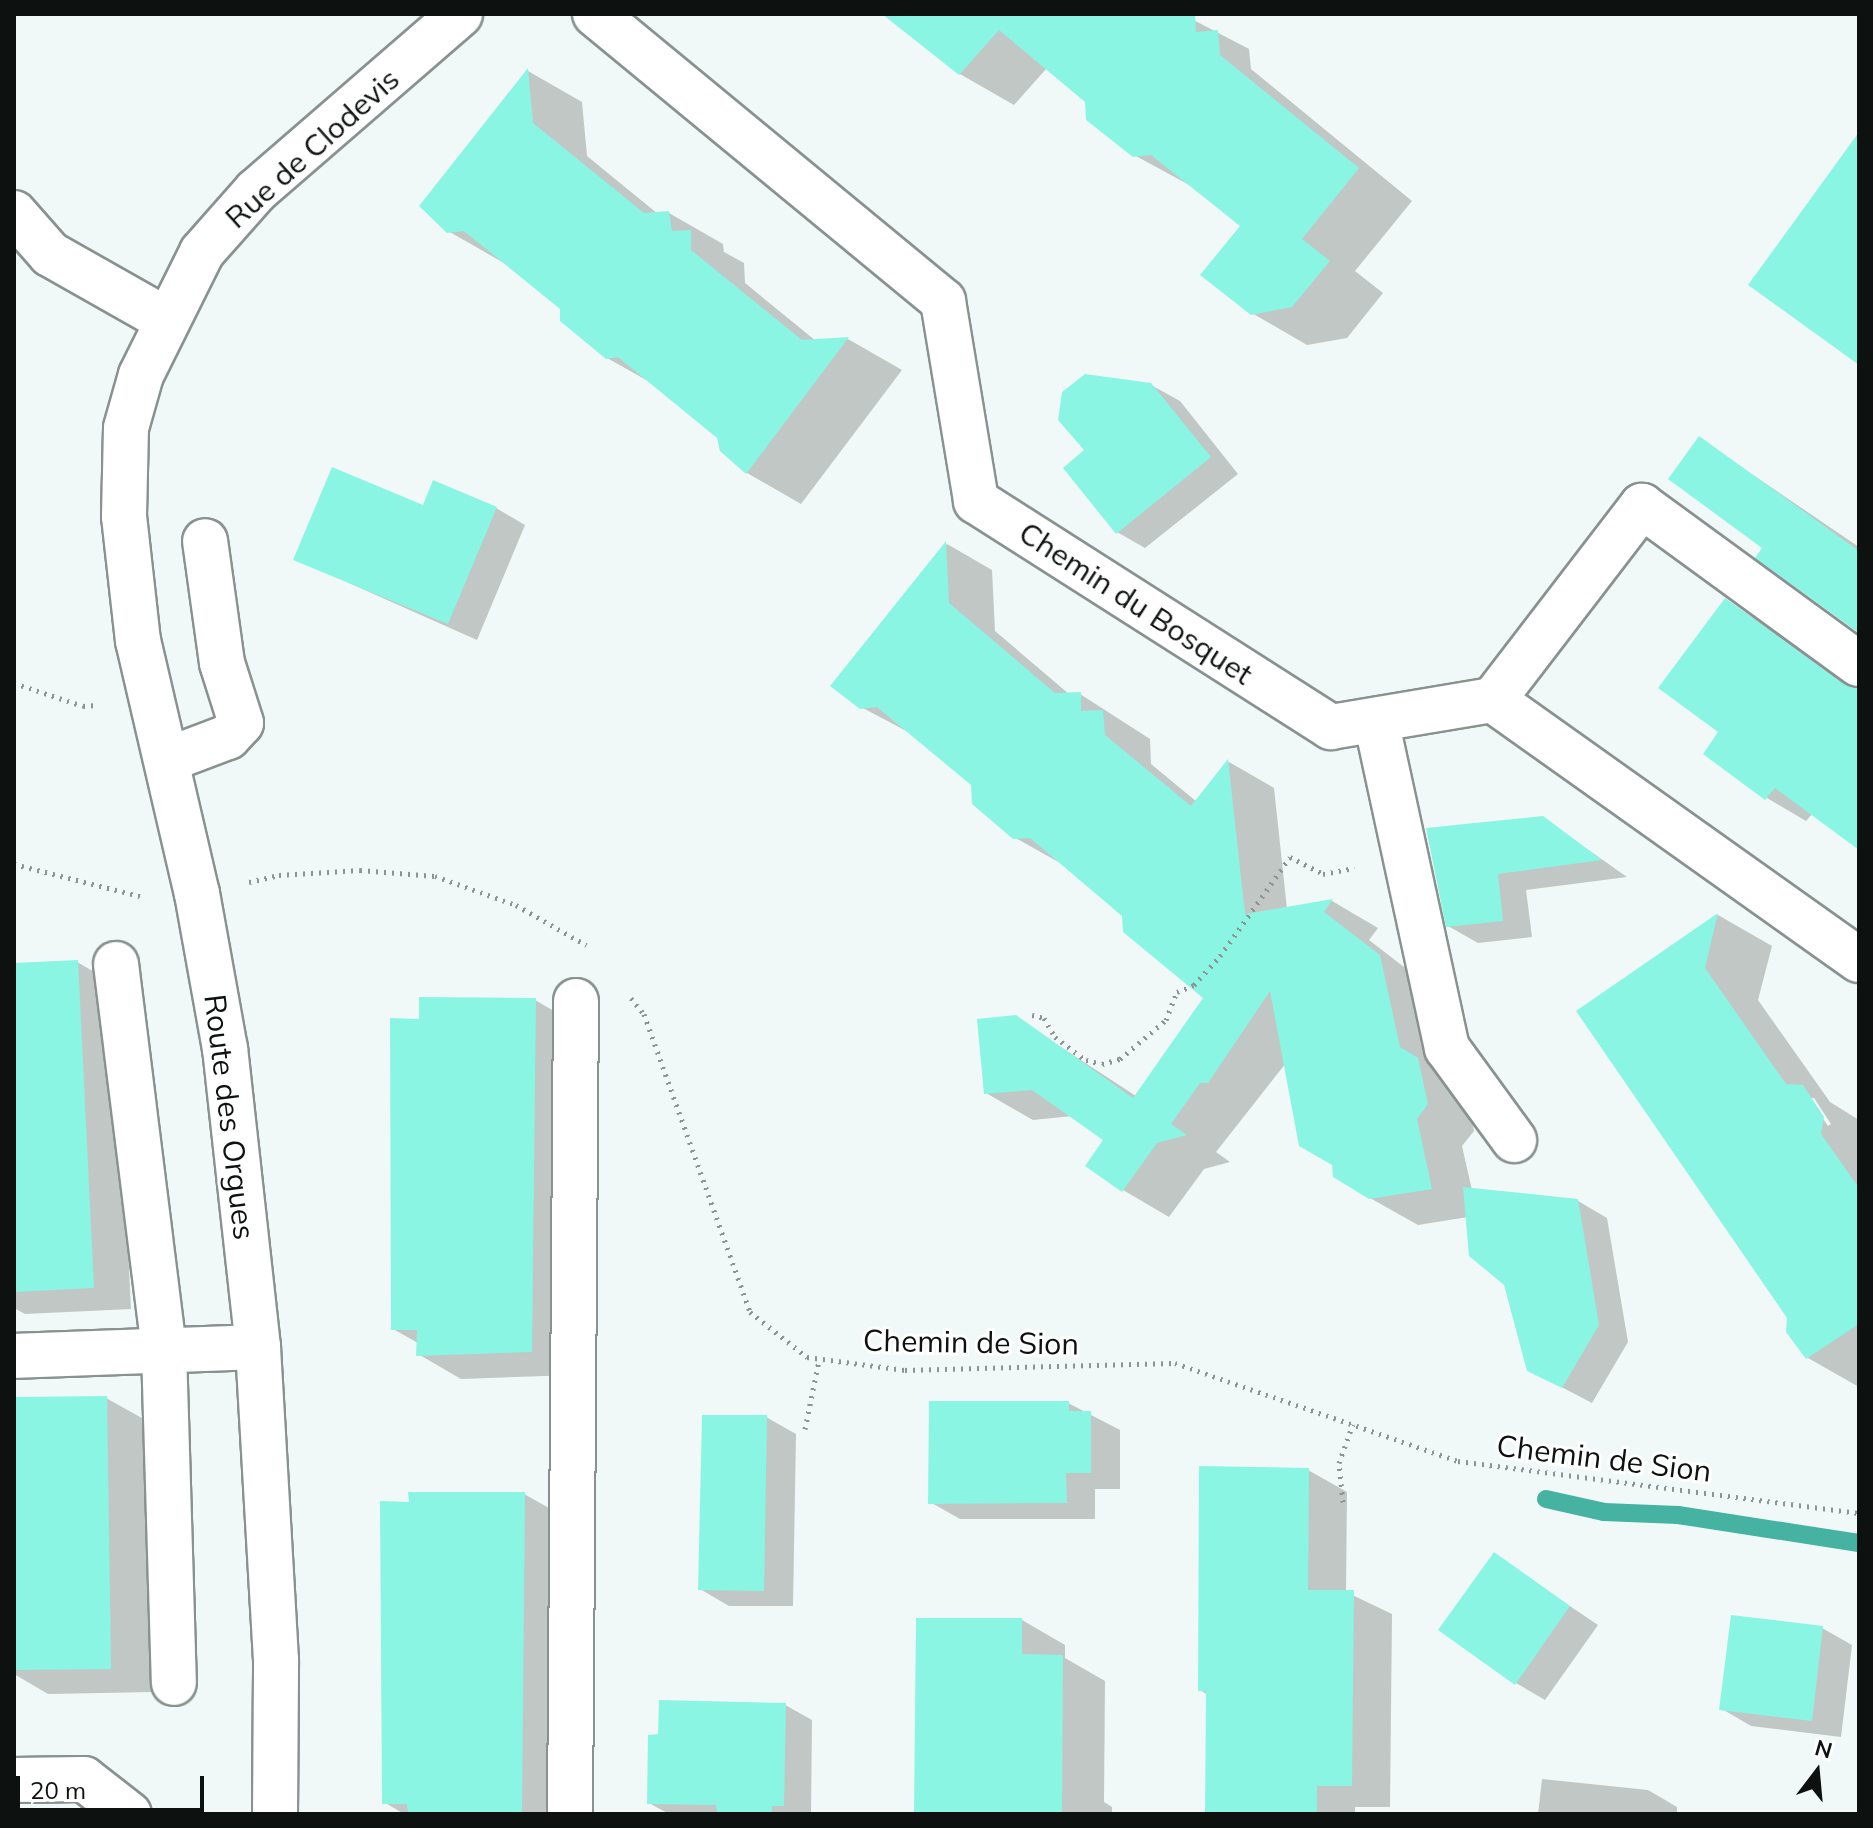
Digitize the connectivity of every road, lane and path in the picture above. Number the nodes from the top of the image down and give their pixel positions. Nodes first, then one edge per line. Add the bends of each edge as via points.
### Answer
1 (460, 14) edge
2 (595, 14) edge
3 (14, 213) edge
4 (165, 319) junction
5 (126, 428) joint
6 (205, 541) dead end
7 (1859, 664) edge
8 (14, 683) edge
9 (1493, 700) junction
10 (153, 701) junction
11 (1376, 720) junction
12 (167, 760) junction
13 (1406, 858) junction
14 (14, 864) edge
15 (197, 894) junction
16 (596, 955) dead end
17 (1859, 960) edge
18 (116, 964) dead end
19 (627, 994) dead end
20 (576, 1001) dead end
21 (1032, 1015) dead end
22 (1514, 1140) dead end
23 (258, 1347) junction
24 (164, 1350) junction
25 (14, 1356) edge
26 (819, 1360) junction
27 (1353, 1424) junction
28 (805, 1429) dead end
29 (1343, 1502) dead end
30 (1859, 1513) edge
31 (174, 1683) dead end
32 (14, 1780) edge
33 (129, 1814) edge
34 (275, 1814) edge
35 (570, 1814) edge

1 - 4 street, Rue de Clodevis via 256,191 202,252
2 - 11 street, Chemin du Bosquet via 943,301 976,501 1331,727
3 - 4 street via 50,254
4 - 5 street, Rue de Clodevis
5 - 10 street, Route des Orgues via 124,516 138,641
6 - 12 street via 222,663 241,723 228,737
7 - 9 street via 1642,506
8 - 10 path via 83,706
9 - 11 street, Chemin du Bosquet
9 - 17 street
10 - 12 street, Route des Orgues
11 - 13 street
12 - 15 street, Route des Orgues
13 - 21 path via 1323,874 1290,857 1220,956 1194,985 1177,992 1166,1020 1120,1059 1102,1064 1086,1060 1055,1037 1044,1018
13 - 22 street via 1447,1048
14 - 15 path via 133,897
15 - 16 path via 279,875 360,870 435,876 516,905
15 - 23 street, Route des Orgues via 225,1049
18 - 24 street
19 - 26 path, Chemin de Sion via 644,1014 750,1312 778,1338
20 - 35 street
23 - 24 street
23 - 34 street, Route des Orgues via 276,1660
24 - 25 street
24 - 31 street
26 - 27 path, Chemin de Sion via 905,1370 1175,1363
26 - 28 path
27 - 29 path via 1339,1463
27 - 30 path, Chemin de Sion via 1485,1465
32 - 33 street via 84,1779

